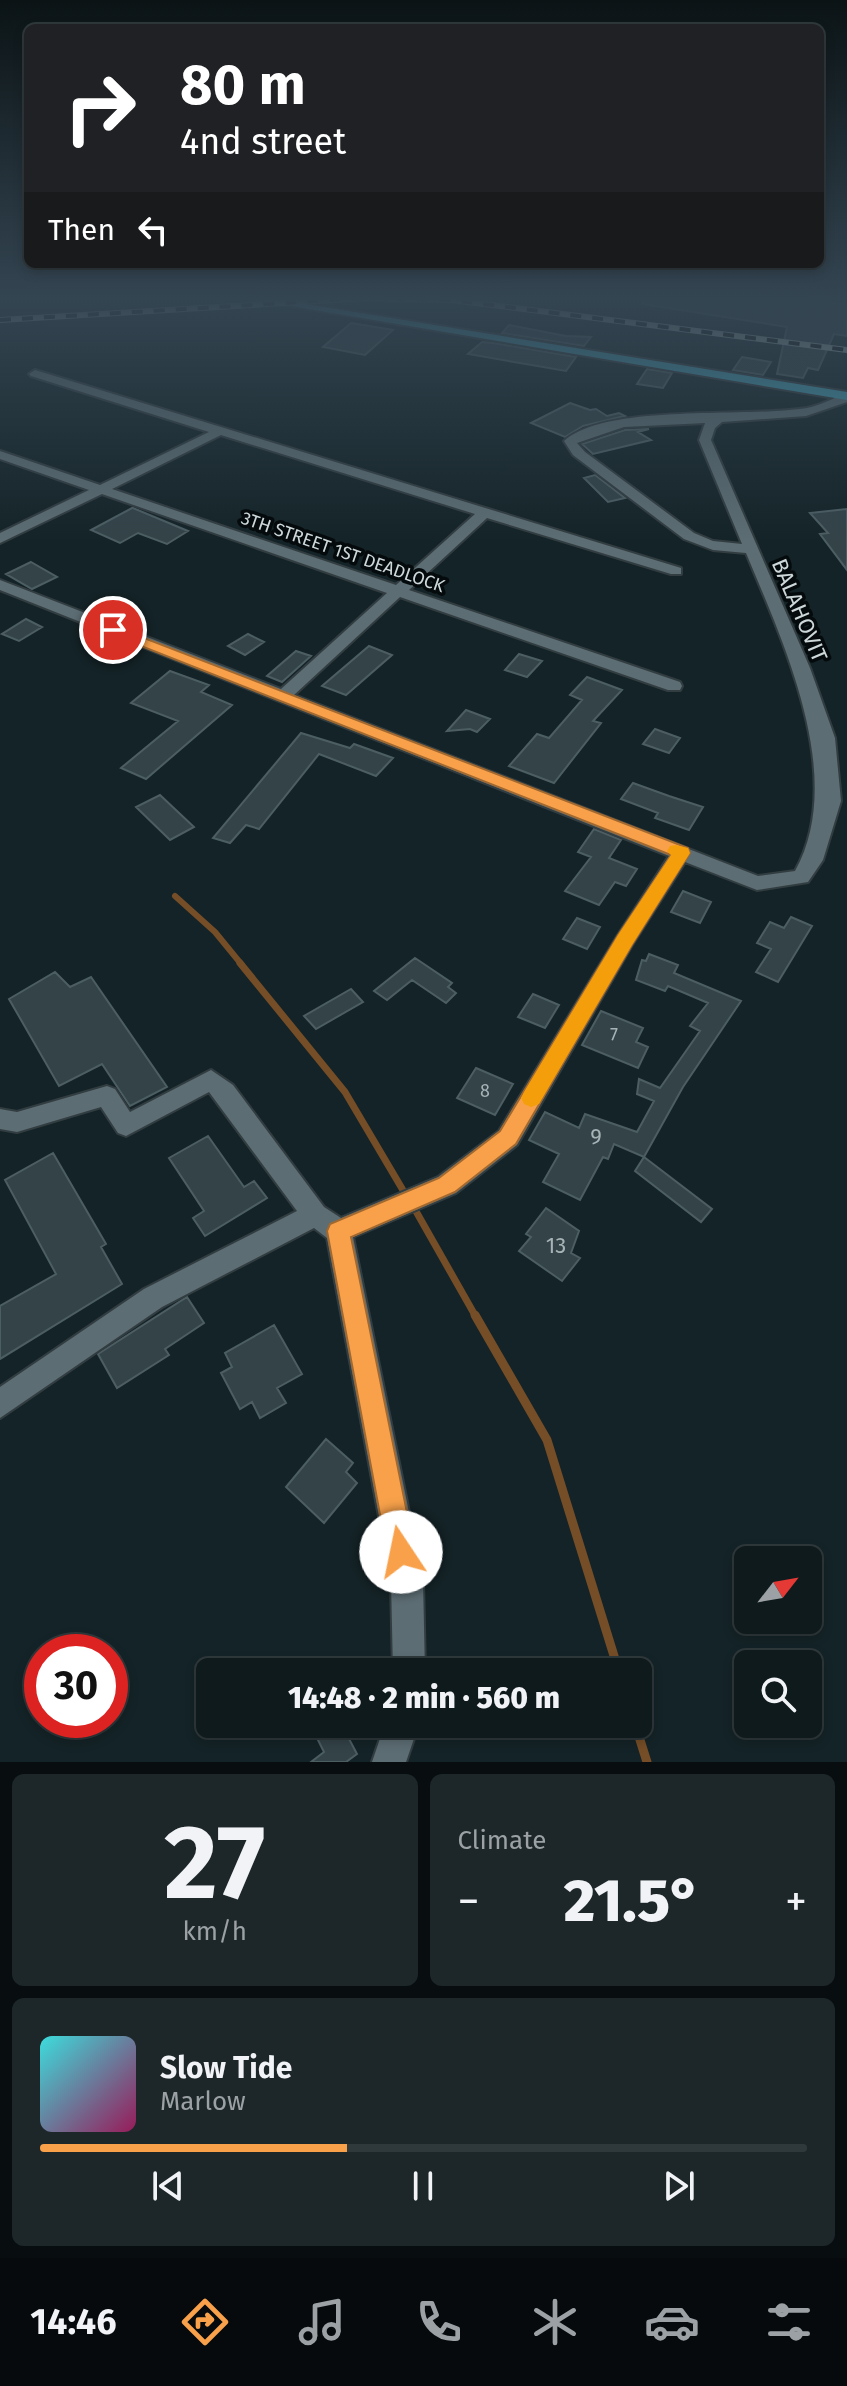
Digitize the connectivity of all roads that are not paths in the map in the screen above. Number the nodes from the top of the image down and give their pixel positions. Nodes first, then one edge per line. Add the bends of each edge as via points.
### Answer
1 (49, 378) edge
2 (739, 378) edge
3 (847, 396) edge
4 (719, 419) junction
5 (222, 430) junction
6 (0, 455) edge
7 (101, 491) junction
8 (483, 514) junction
9 (0, 539) edge
10 (750, 549) junction
11 (676, 571) dead end
12 (0, 585) edge
13 (400, 592) junction
14 (674, 686) dead end
15 (282, 697) junction
16 (681, 853) junction
17 (0, 1119) edge
18 (336, 1223) junction
19 (0, 1404) edge
20 (409, 1658) edge
21 (397, 1738) edge
22 (389, 1762) edge

1 - 5 street
2 - 3 main road
3 - 4 street via 823,409
4 - 10 street, BALAHOVIT via 709,426 705,440
4 - 10 street via 645,421 583,433 570,441 581,455 687,534 710,544
5 - 7 street
5 - 8 street
6 - 7 street, 3TH STREET 1ST DEADLOCK
7 - 9 street
7 - 13 street, 3TH STREET 1ST DEADLOCK
8 - 11 street
8 - 13 street
10 - 16 street, BALAHOVIT via 826,738 832,801 813,860 801,877 757,883
12 - 15 street
13 - 14 street, 3TH STREET 1ST DEADLOCK
13 - 15 street
15 - 16 street
16 - 18 street via 508,1138 447,1185
17 - 18 street via 17,1122 107,1096 126,1126 211,1080
18 - 19 street via 153,1298
18 - 20 street via 407,1581
21 - 22 street

